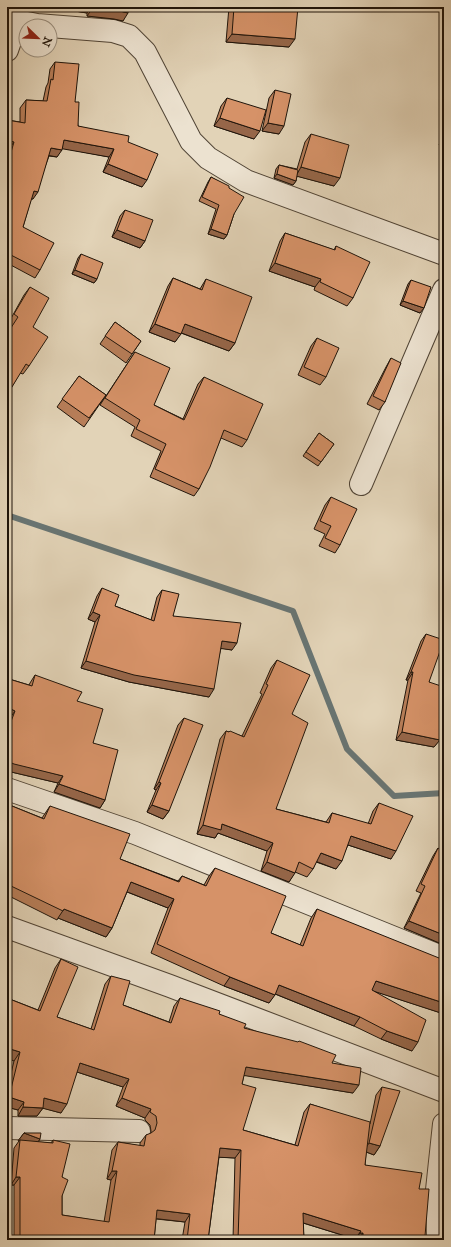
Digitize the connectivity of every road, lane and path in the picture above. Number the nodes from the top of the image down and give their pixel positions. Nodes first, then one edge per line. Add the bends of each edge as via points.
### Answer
1 (13, 14) edge
2 (7, 50) edge
3 (444, 254) edge
4 (444, 290) edge
5 (361, 484) dead end
6 (7, 789) edge
7 (7, 927) edge
8 (444, 958) edge
9 (444, 1091) edge
10 (444, 1124) edge
11 (7, 1128) edge
12 (139, 1131) dead end
13 (438, 1240) edge

1 - 2 street
1 - 3 street via 37,25 113,31 129,36 145,52 191,141 208,158 246,181
4 - 5 street
6 - 8 street via 135,833
7 - 9 street via 170,986
10 - 13 street via 436,1190
11 - 12 street

